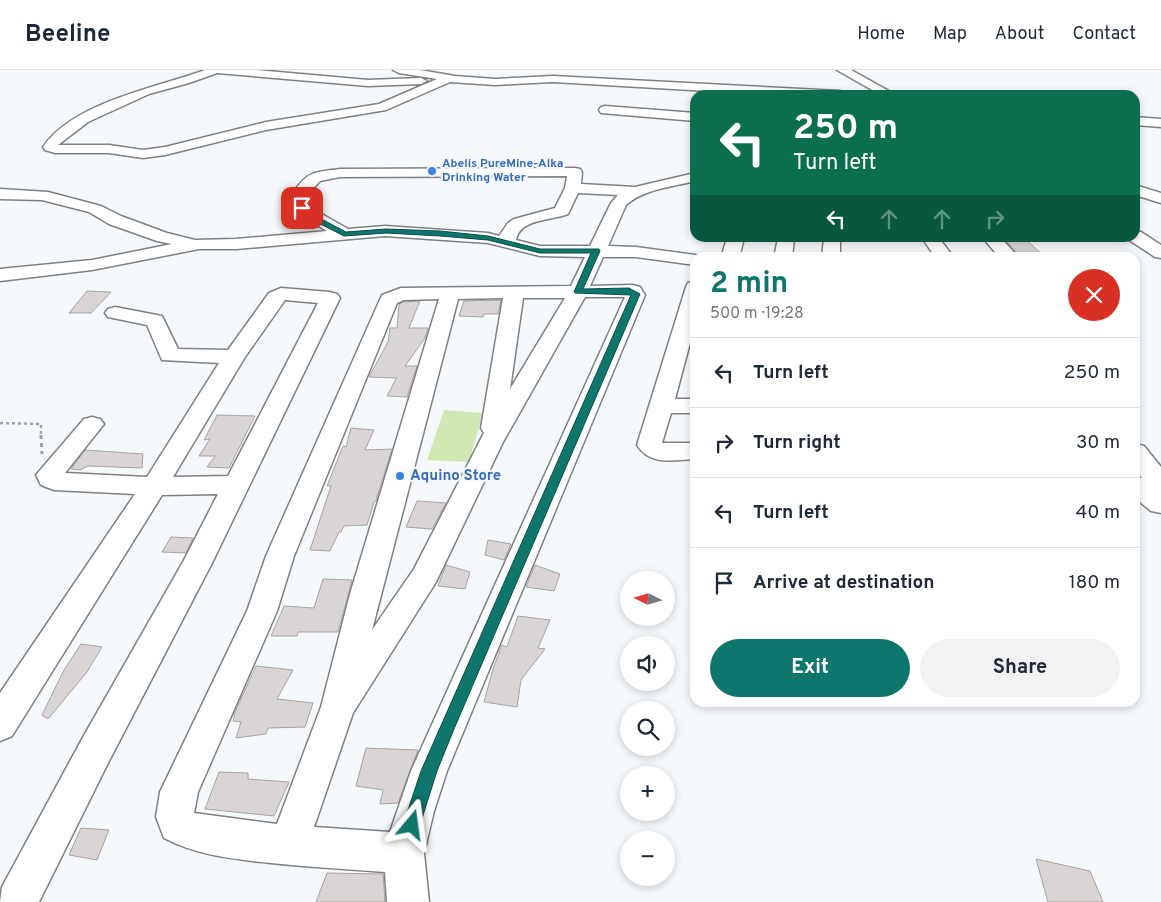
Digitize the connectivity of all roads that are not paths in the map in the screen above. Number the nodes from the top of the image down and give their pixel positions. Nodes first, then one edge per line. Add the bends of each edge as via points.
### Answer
1 (216, 70) edge
2 (400, 70) edge
3 (843, 70) edge
4 (450, 79) junction
5 (709, 90) edge
6 (881, 90) edge
7 (605, 110) dead end
8 (690, 117) edge
9 (1140, 121) edge
10 (1161, 123) edge
11 (690, 178) edge
12 (573, 188) junction
13 (637, 192) junction
14 (1140, 192) edge
15 (0, 194) edge
16 (1161, 198) edge
17 (1161, 203) edge
18 (1140, 205) edge
19 (1152, 230) dead end
20 (1140, 231) edge
21 (344, 234) junction
22 (1140, 239) edge
23 (506, 242) junction
24 (996, 242) edge
25 (199, 244) junction
26 (596, 251) junction
27 (1005, 252) edge
28 (1161, 253) edge
29 (1161, 258) edge
30 (690, 259) edge
31 (1140, 259) edge
32 (0, 275) edge
33 (578, 292) junction
34 (450, 293) junction
35 (514, 293) junction
36 (115, 313) dead end
37 (690, 326) edge
38 (234, 357) junction
39 (686, 357) edge
40 (661, 406) junction
41 (690, 406) edge
42 (92, 424) dead end
43 (491, 442) junction
44 (690, 451) edge
45 (56, 465) joint
46 (1146, 471) edge
47 (236, 485) junction
48 (154, 486) junction
49 (1161, 504) edge
50 (338, 707) junction
51 (0, 725) edge
52 (288, 846) junction
53 (404, 853) junction
54 (17, 902) edge
55 (408, 902) edge

1 - 4 street via 368,83
1 - 4 street via 145,91 84,119 50,147 143,154 165,152 266,126 382,106
2 - 4 street
3 - 6 street
4 - 5 street via 503,82 553,79
7 - 8 street
9 - 10 street
11 - 13 street
12 - 13 street
12 - 21 street via 576,173 568,170 340,173 315,177 302,190 306,197 302,210
12 - 23 street via 561,212 513,226
13 - 26 street via 619,203
14 - 16 street
15 - 25 street via 42,195 95,209 115,220 163,237
17 - 18 street
19 - 20 street
21 - 23 street via 398,231
21 - 25 street via 236,244
22 - 28 street
23 - 26 street via 540,251
24 - 27 street
25 - 32 street via 92,265
26 - 30 street via 645,252
26 - 33 street
29 - 31 street
33 - 35 street
33 - 43 street
33 - 53 street via 629,291 635,294 429,771
34 - 35 street
34 - 50 street via 365,594
34 - 52 street via 401,294 388,301 280,556 262,611 179,792 174,812 177,824 183,830
35 - 43 street
36 - 38 street via 155,320 170,354
37 - 39 street
38 - 47 street via 278,295 330,298
38 - 48 street
39 - 40 street
40 - 41 street
40 - 44 street via 650,441 652,450
42 - 45 street
43 - 50 street via 440,548 412,597
45 - 48 street via 48,477 54,481
46 - 49 street
47 - 48 street
47 - 54 street
48 - 51 street
50 - 52 street
52 - 53 street
53 - 55 street

